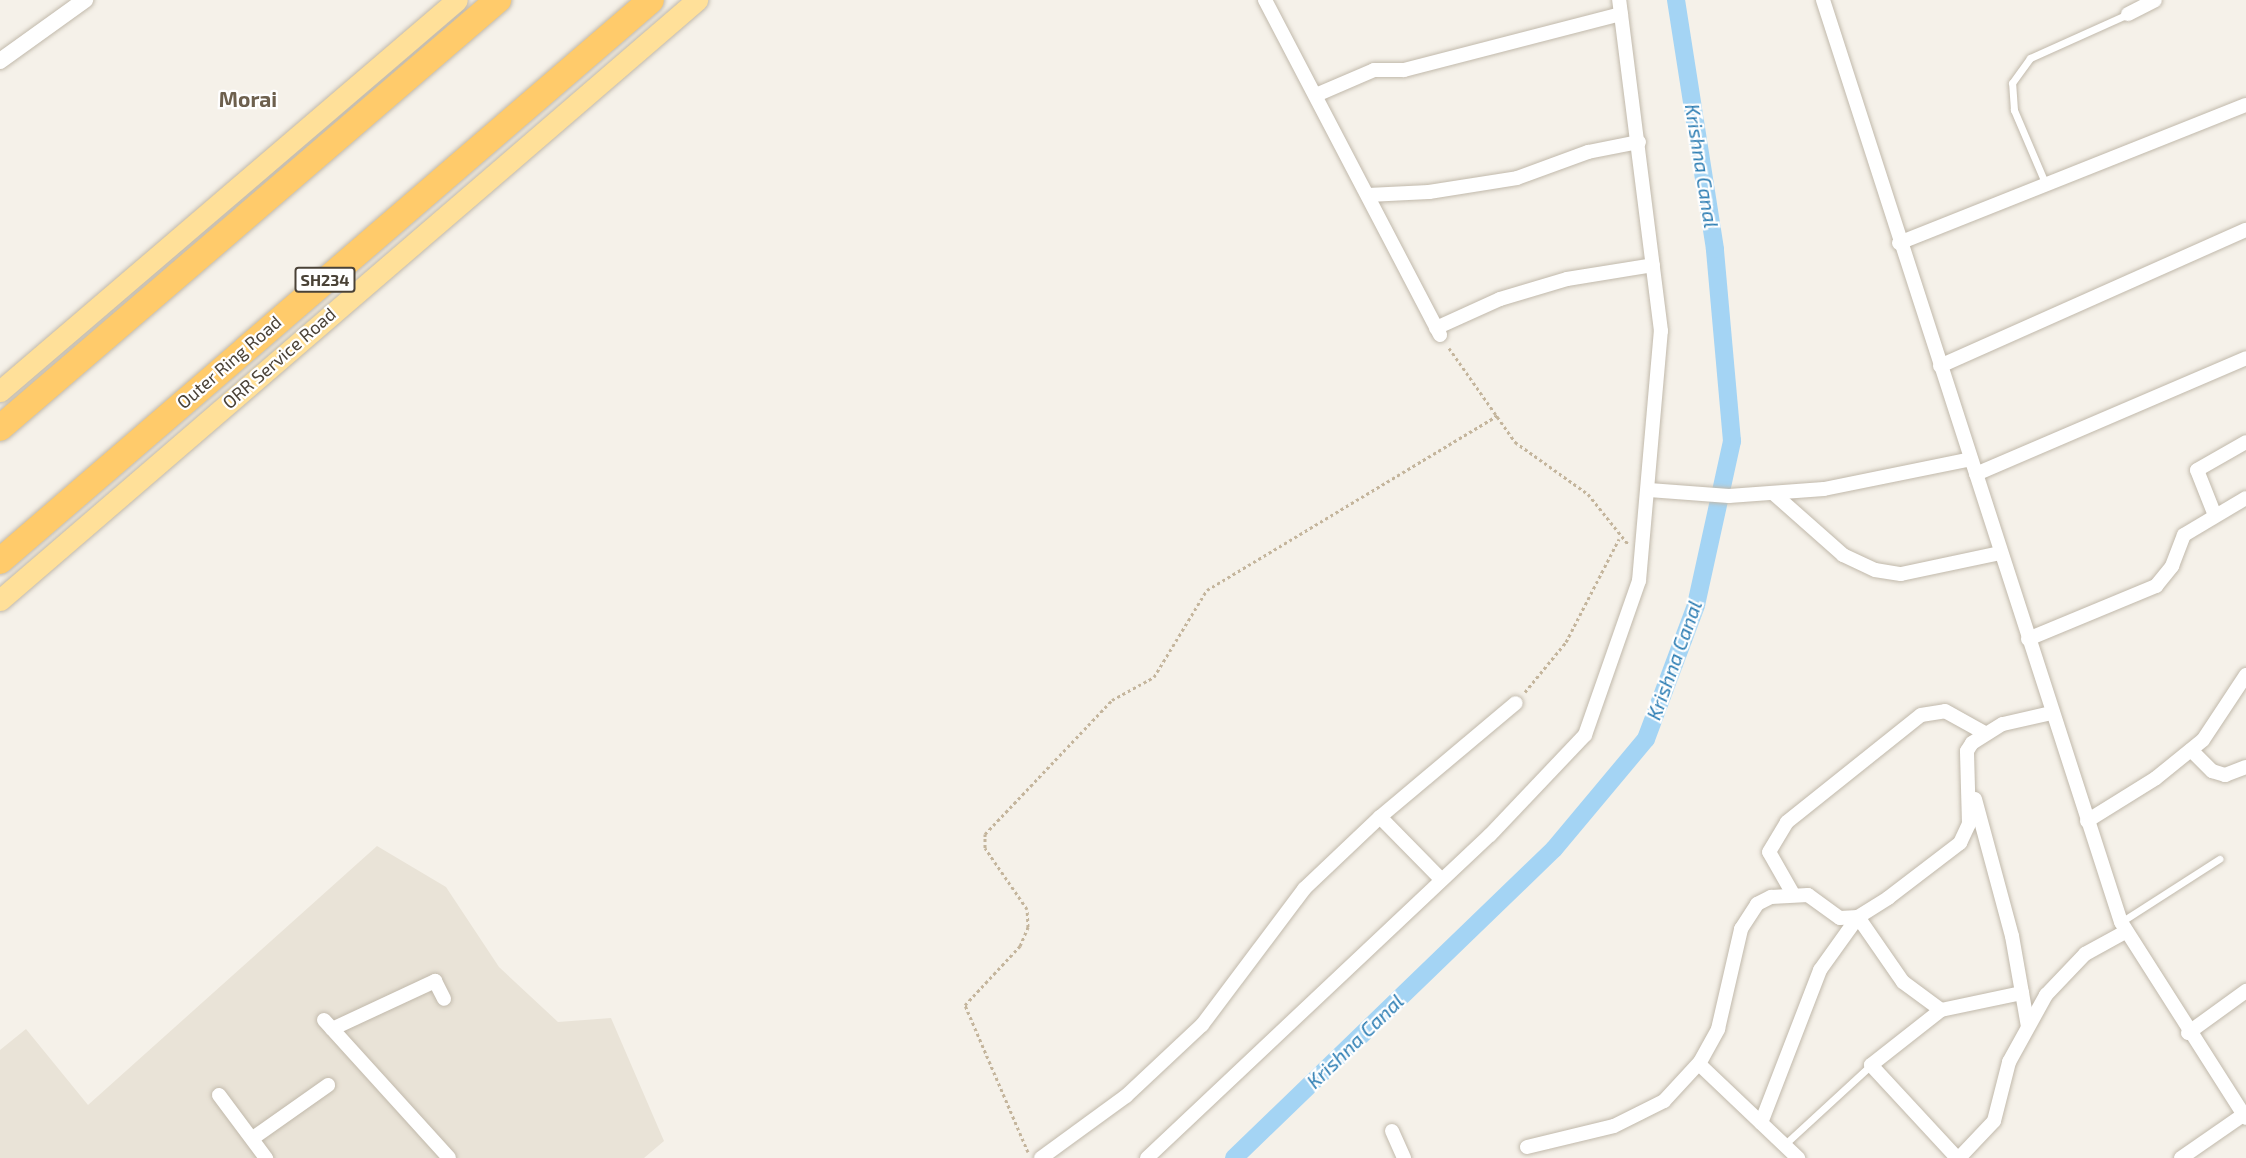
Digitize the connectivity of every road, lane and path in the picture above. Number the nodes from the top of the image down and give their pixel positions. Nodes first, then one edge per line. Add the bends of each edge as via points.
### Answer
1 (85, 0) edge
2 (457, 0) edge
3 (498, 0) edge
4 (651, 0) edge
5 (697, 0) edge
6 (1265, 0) edge
7 (1619, 0) edge
8 (1823, 0) edge
9 (2155, 0) edge
10 (1621, 14) junction
11 (2128, 14) joint
12 (0, 61) edge
13 (1316, 94) junction
14 (2246, 105) edge
15 (1639, 142) junction
16 (2046, 185) junction
17 (1368, 195) junction
18 (2246, 230) edge
19 (1899, 243) junction
20 (1653, 265) junction
21 (1438, 332) junction
22 (2246, 358) edge
23 (1940, 366) junction
24 (0, 391) edge
25 (1498, 415) junction
26 (0, 428) edge
27 (2246, 442) edge
28 (1971, 459) junction
29 (1976, 474) junction
30 (1649, 490) junction
31 (1773, 493) junction
32 (2246, 498) edge
33 (2214, 513) junction
34 (1619, 539) junction
35 (1642, 552) junction
36 (2001, 553) junction
37 (0, 561) edge
38 (4, 599) edge
39 (2028, 639) junction
40 (2244, 684) edge
41 (1516, 703) joint
42 (2051, 713) junction
43 (1983, 732) junction
44 (2191, 750) junction
45 (2246, 767) edge
46 (1972, 788) junction
47 (1380, 817) junction
48 (2087, 821) junction
49 (2219, 859) dead end
50 (1441, 879) junction
51 (1793, 894) junction
52 (1858, 917) junction
53 (2123, 927) junction
54 (2246, 991) edge
55 (2022, 993) junction
56 (444, 999) dead end
57 (1941, 1010) junction
58 (2028, 1027) junction
59 (2188, 1033) junction
60 (1699, 1064) junction
61 (1871, 1065) junction
62 (328, 1085) dead end
63 (219, 1095) dead end
64 (2245, 1115) edge
65 (1761, 1123) junction
66 (1392, 1131) dead end
67 (253, 1138) junction
68 (1784, 1145) junction
69 (1527, 1147) dead end
70 (445, 1156) edge
71 (266, 1158) edge
72 (1029, 1158) edge
73 (1041, 1158) edge
74 (1147, 1158) edge
75 (1404, 1158) edge
76 (1798, 1158) edge
77 (1958, 1158) edge
78 (2181, 1158) edge

1 - 12 street
2 - 24 main road
3 - 26 highway
4 - 37 highway, Outer Ring Road / SH234
5 - 38 main road, ORR Service Road
6 - 13 street
7 - 10 street
8 - 19 street
9 - 11 street
10 - 13 street via 1404,70 1368,71
10 - 15 street
11 - 16 lane via 2030,58 2013,83 2014,110
13 - 17 street
14 - 16 street
15 - 17 street via 1588,152 1517,178
15 - 20 street
16 - 19 street
17 - 21 street
18 - 23 street
19 - 23 street
20 - 21 street via 1567,279 1500,299
20 - 30 street via 1661,331
21 - 25 path
22 - 29 street
23 - 28 street
25 - 34 path via 1515,442 1588,494
25 - 72 path via 1207,590 1154,677 1112,700 985,834 986,848 1027,909 1028,927 1020,946 970,997 966,1013 1023,1132
27 - 33 street via 2197,470
28 - 29 street
28 - 31 street via 1824,489
29 - 36 street
30 - 31 street via 1729,496
30 - 35 street
31 - 36 street via 1843,555 1875,570 1900,573
32 - 33 street
33 - 39 street via 2184,535 2172,566 2156,586
34 - 35 path
34 - 41 path via 1566,642
35 - 50 street via 1639,581 1585,735
36 - 39 street
39 - 42 street
40 - 44 street
41 - 47 street
42 - 43 street
42 - 48 street
43 - 46 street via 1967,751
43 - 51 street via 1945,711 1921,715 1787,822 1769,852
44 - 45 street via 2212,771 2225,775
44 - 48 street
46 - 52 street via 1969,824 1960,843
46 - 55 street
47 - 50 street
47 - 73 street via 1304,889 1202,1025 1126,1096
48 - 53 street
49 - 53 lane
50 - 74 street
51 - 52 street via 1808,895 1840,918
51 - 60 street via 1757,904 1746,920 1718,1029
52 - 57 street via 1903,982
52 - 65 street via 1820,970
53 - 58 street via 2085,954 2046,995
53 - 59 street
54 - 59 street
55 - 57 street
55 - 58 street
56 - 70 street via 435,981 328,1025
57 - 61 street
58 - 77 street via 2009,1062 1994,1121
59 - 64 street
60 - 65 street
60 - 69 street via 1664,1101 1614,1126
61 - 68 lane
61 - 77 street
62 - 67 street
63 - 67 street
64 - 78 street
65 - 68 street
66 - 75 street
67 - 71 street
68 - 76 street

